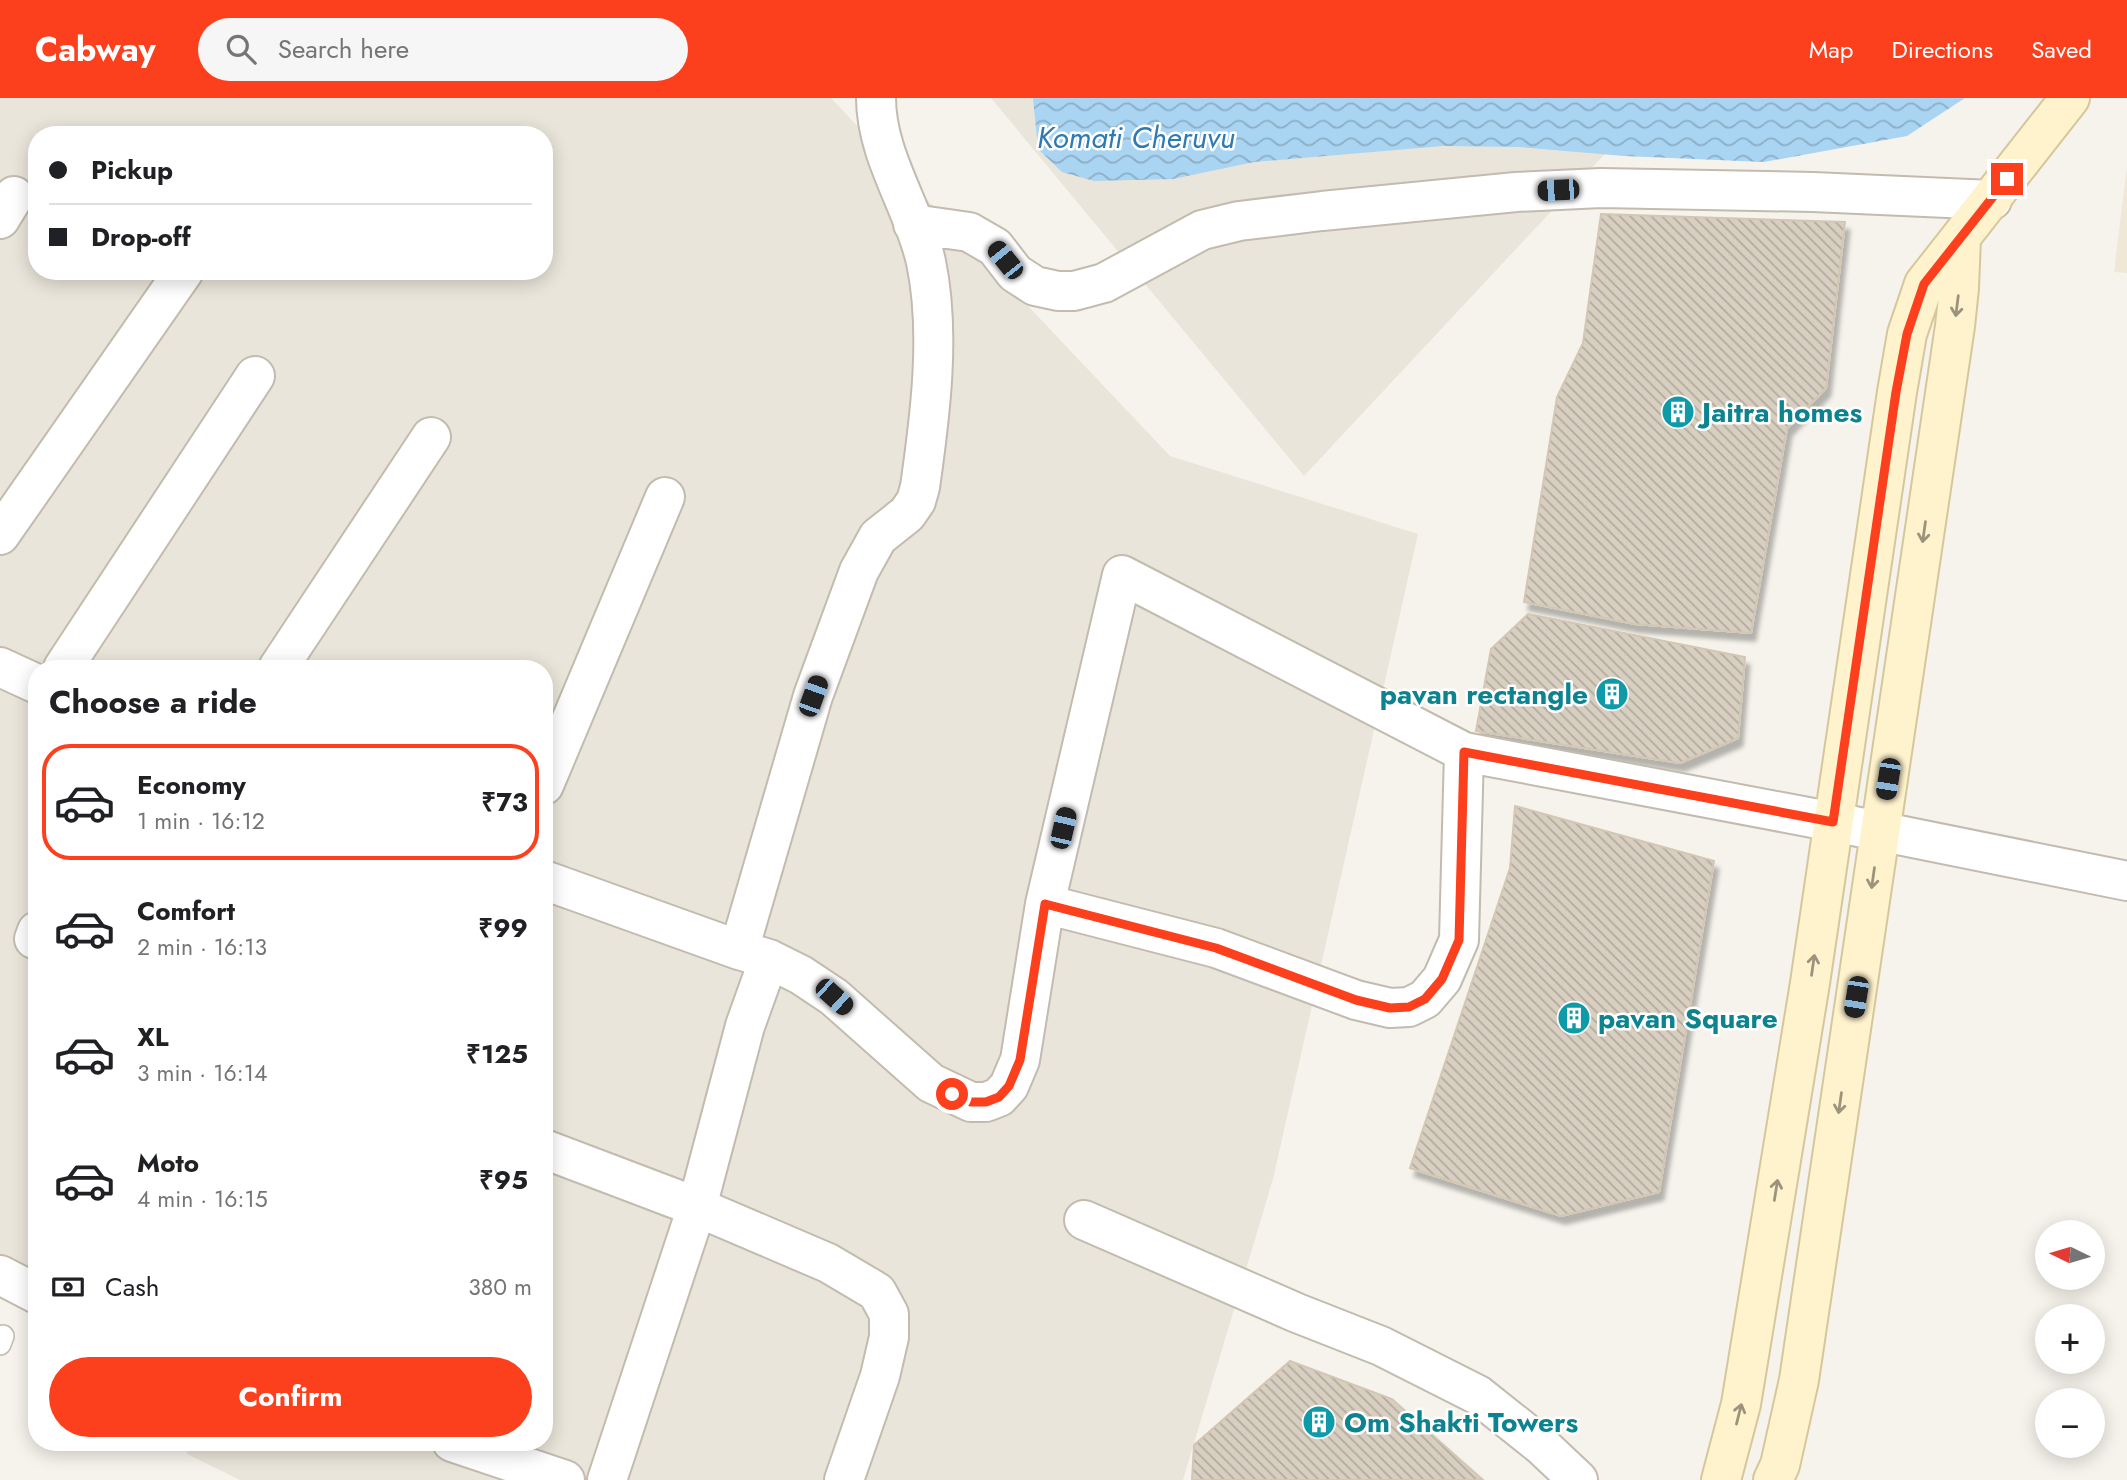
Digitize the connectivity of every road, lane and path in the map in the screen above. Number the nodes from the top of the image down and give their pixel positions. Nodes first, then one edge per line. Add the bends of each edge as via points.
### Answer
1 (876, 98) edge
2 (2070, 98) edge
3 (1992, 200) junction
4 (913, 224) junction
5 (1961, 238) junction
6 (178, 280) edge
7 (255, 376) dead end
8 (430, 437) dead end
9 (665, 497) dead end
10 (0, 535) edge
11 (68, 660) edge
12 (283, 660) edge
13 (0, 667) edge
14 (28, 680) edge
15 (1464, 752) junction
16 (553, 764) edge
17 (1833, 822) junction
18 (1880, 832) junction
19 (2127, 881) edge
20 (553, 883) edge
21 (1045, 904) junction
22 (754, 955) junction
23 (553, 1152) edge
24 (697, 1207) junction
25 (1084, 1220) dead end
26 (0, 1275) edge
27 (28, 1289) edge
28 (479, 1451) edge
29 (565, 1480) edge
30 (607, 1480) edge
31 (844, 1480) edge
32 (1578, 1480) edge
33 (1721, 1480) edge
34 (1773, 1480) edge

1 - 4 street via 881,136
2 - 3 street
3 - 4 street via 1601,188 1322,211 1202,230 1104,283 1074,291 1035,286 1016,273 995,247 969,232
3 - 5 street
4 - 22 street via 926,262 932,319 933,362 920,487 908,514 878,537 859,571 813,696
5 - 17 street via 1924,284 1907,334
5 -> 18 street via 1955,326
6 - 10 street
7 - 11 street
8 - 12 street
9 - 16 street
13 - 14 street
15 - 17 street
15 - 21 street via 1459,940 1442,979 1425,999 1409,1007 1356,1000 1216,948
15 - 21 street via 1122,575
17 - 18 street
33 -> 17 street via 1741,1404
18 - 19 street
18 -> 34 street via 1798,1380
20 - 22 street
21 - 22 street via 1020,1060 1009,1086 986,1102 971,1102 931,1083 834,997 800,975
22 - 24 street via 745,1026
23 - 24 street
24 - 30 street
24 - 31 street via 828,1263 877,1292 889,1314 880,1376
25 - 32 street via 1381,1346 1478,1395
26 - 27 street
28 - 29 street

